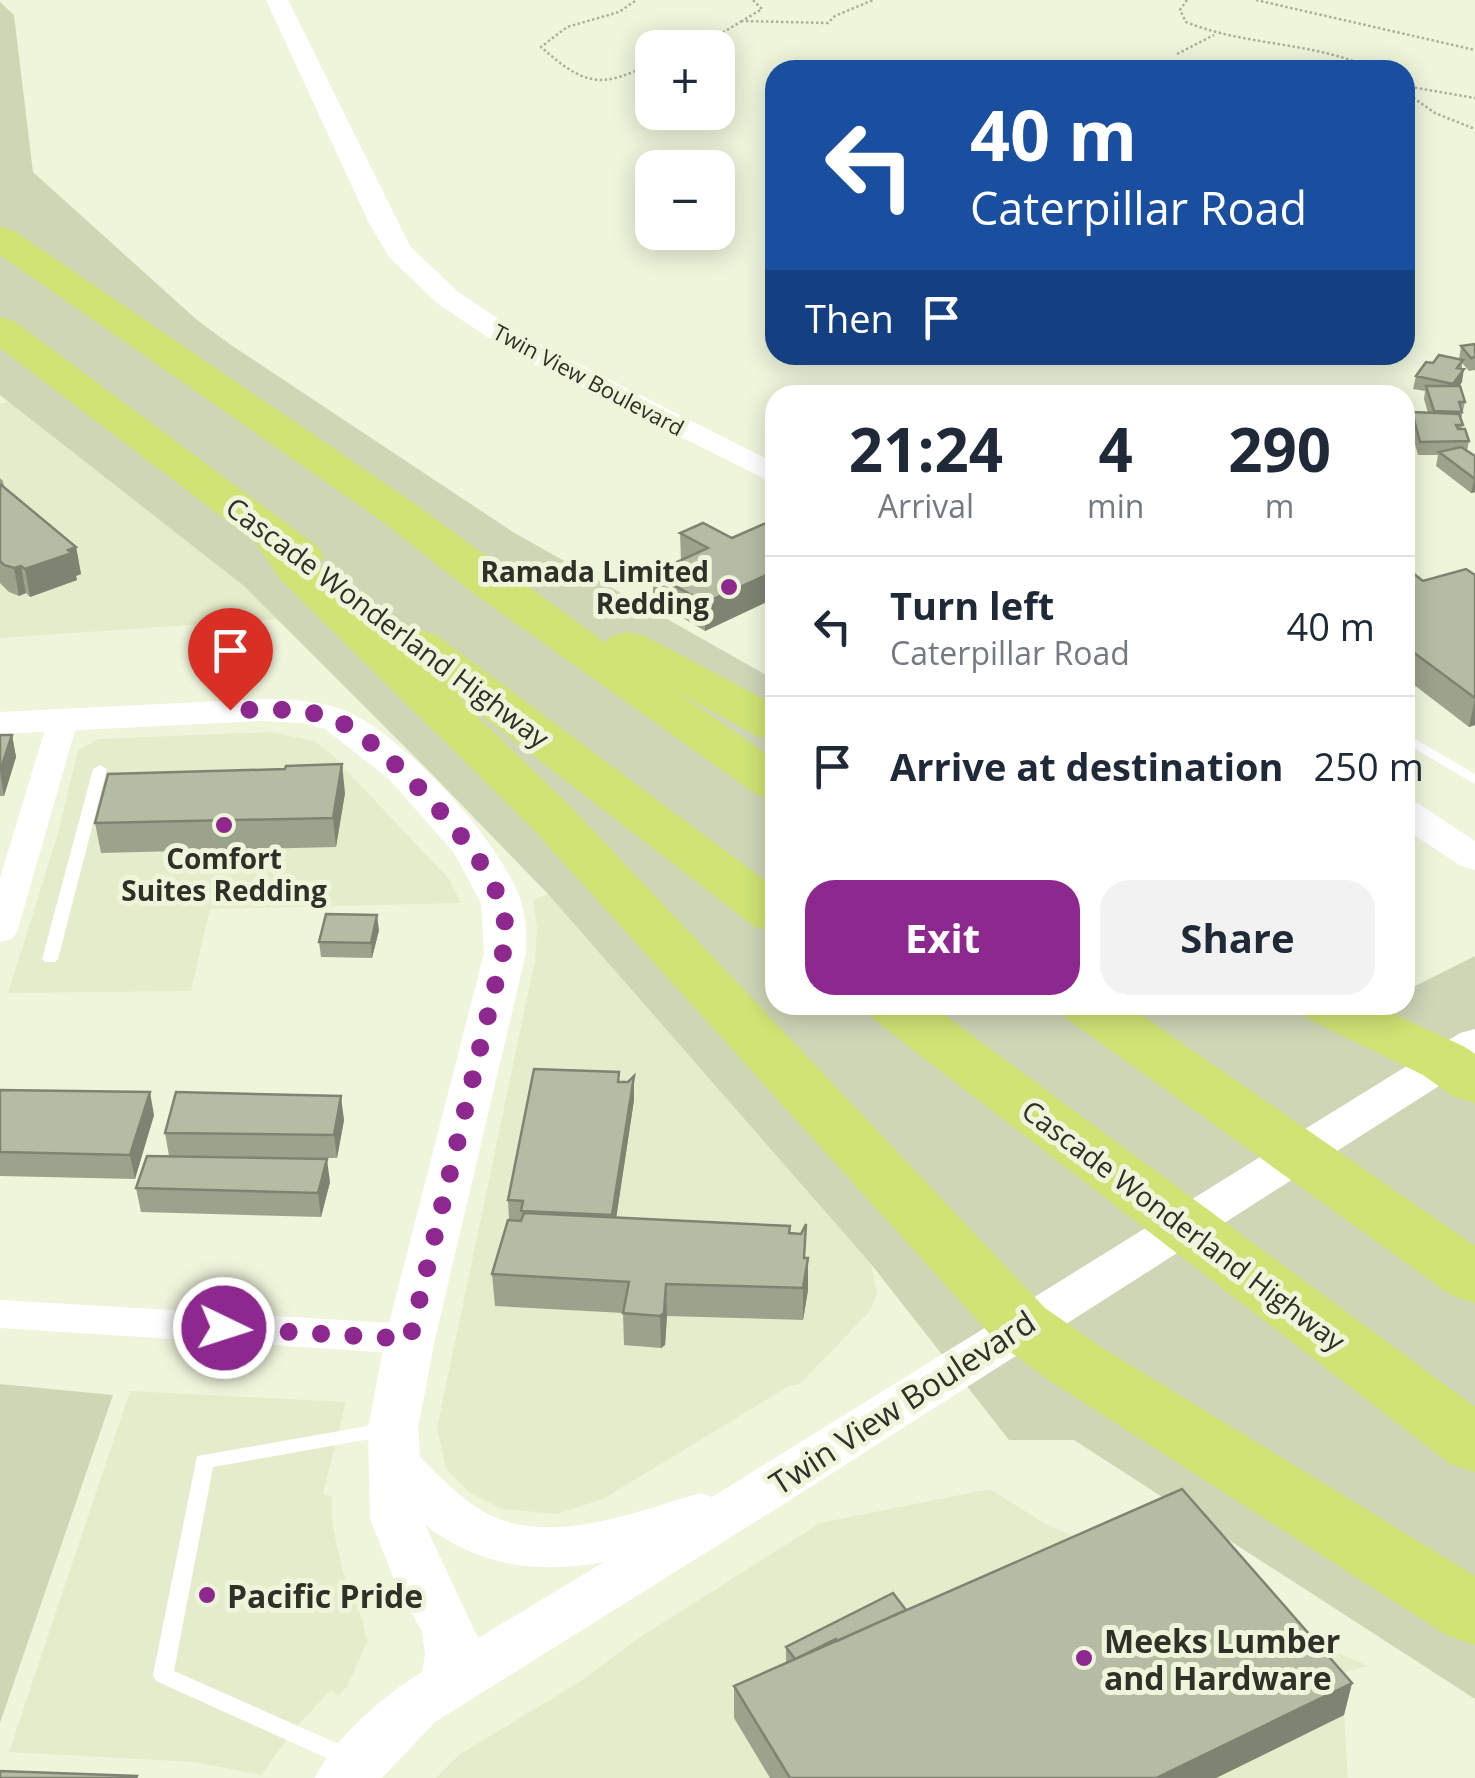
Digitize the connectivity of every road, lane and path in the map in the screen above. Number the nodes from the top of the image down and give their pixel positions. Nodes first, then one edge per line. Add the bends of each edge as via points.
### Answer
1 (278, 0) edge
2 (753, 0) edge
3 (873, 0) edge
4 (1186, 0) edge
5 (1256, 0) edge
6 (635, 1) edge
7 (742, 21) junction
8 (727, 30) edge
9 (1214, 35) junction
10 (1475, 50) edge
11 (1177, 54) dead end
12 (1353, 60) edge
13 (635, 72) edge
14 (1415, 88) edge
15 (1475, 98) edge
16 (1415, 99) edge
17 (1475, 128) edge
18 (0, 238) edge
19 (0, 330) edge
20 (765, 470) edge
21 (395, 510) junction
22 (271, 533) junction
23 (765, 719) edge
24 (62, 720) junction
25 (0, 723) edge
26 (1415, 743) edge
27 (100, 769) dead end
28 (765, 777) edge
29 (1475, 780) edge
30 (1415, 819) edge
31 (1475, 858) edge
32 (765, 907) edge
33 (0, 932) edge
34 (50, 959) dead end
35 (907, 1015) edge
36 (1101, 1015) edge
37 (1351, 1015) edge
38 (1465, 1062) edge
39 (1475, 1279) edge
40 (0, 1314) edge
41 (1022, 1325) junction
42 (410, 1339) junction
43 (1475, 1445) edge
44 (393, 1446) junction
45 (769, 1488) junction
46 (1475, 1614) edge
47 (447, 1686) junction
48 (350, 1770) edge

1 - 20 street, Twin View Boulevard via 381,221 416,270 515,343
2 - 7 path via 762,10
3 - 7 path via 828,23
4 - 9 path via 1180,10 1186,22
5 - 10 path
6 - 13 path via 596,22 565,27 541,47 591,79 617,81
7 - 8 path
9 - 11 path
9 - 12 path via 1322,47
14 - 15 path
16 - 17 path
18 - 21 highway
19 - 22 highway, Cascade Wonderland Highway
21 - 23 highway
21 - 28 highway
22 - 32 highway, Cascade Wonderland Highway
22 - 41 highway via 297,570 551,816
24 - 25 street
24 - 33 street
24 - 42 street via 296,710 338,721 381,751 483,866 504,912 505,954
26 - 29 lane
27 - 34 lane
30 - 31 street
35 - 43 highway, Cascade Wonderland Highway
36 - 39 highway
37 - 38 highway
38 - 41 street, Twin View Boulevard
40 - 42 street
41 - 45 street, Twin View Boulevard
41 - 46 highway
42 - 44 street
44 - 45 street via 422,1496 480,1537 516,1548 634,1533
44 - 47 street via 396,1520 449,1628
44 - 48 lane via 204,1462 163,1676
45 - 47 street, Twin View Boulevard
47 - 48 street, Twin View Boulevard via 415,1705

